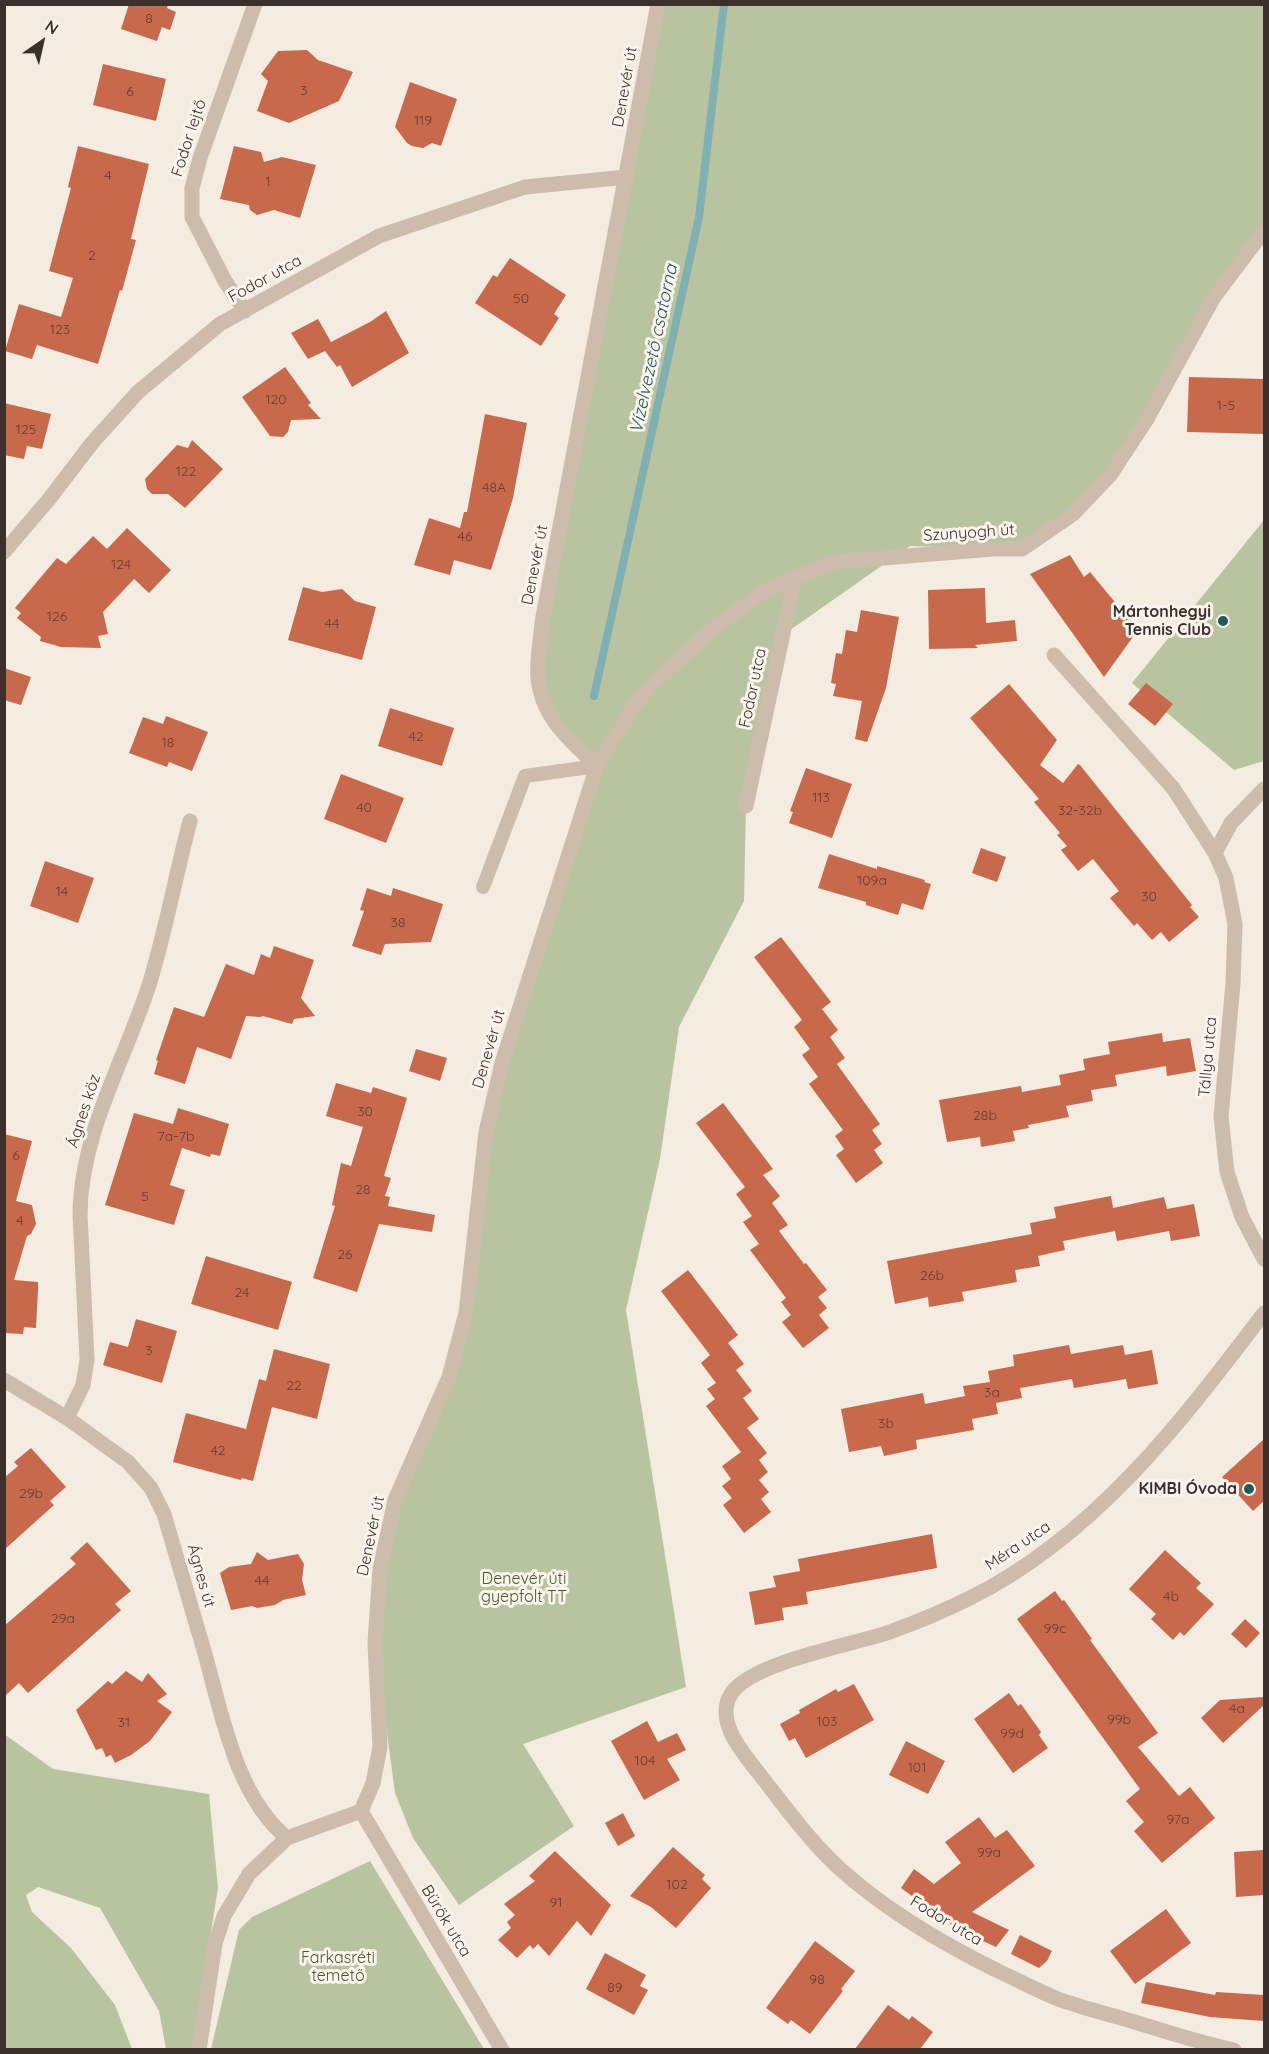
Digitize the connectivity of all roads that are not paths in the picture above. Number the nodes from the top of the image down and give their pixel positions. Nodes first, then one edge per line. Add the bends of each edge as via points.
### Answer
1 (255, 4) edge
2 (658, 4) edge
3 (627, 177) junction
4 (1264, 231) edge
5 (245, 311) junction
6 (4, 552) edge
7 (795, 578) junction
8 (1054, 655) dead end
9 (597, 766) junction
10 (1264, 789) edge
11 (746, 806) dead end
12 (190, 821) dead end
13 (1215, 853) junction
14 (483, 887) dead end
15 (1264, 1259) edge
16 (1264, 1313) edge
17 (4, 1380) edge
18 (66, 1418) junction
19 (724, 1707) joint
20 (361, 1811) junction
21 (287, 1838) junction
22 (199, 2049) edge
23 (502, 2049) edge
24 (1234, 2049) edge

1 - 5 street, Fodor lejtő via 192,188 192,217
2 - 3 street, Denevér út
3 - 5 street, Fodor utca via 525,187 379,236
3 - 9 street, Denevér út via 542,622 537,678 544,706 562,732
4 - 7 street, Szunyogh út via 1214,297 1147,419 1111,474 1073,514 1022,549 834,562
5 - 6 street, Fodor utca via 220,324 138,392
7 - 9 street, Szunyogh út via 768,589 716,626 652,684
7 - 11 street, Fodor utca
8 - 13 street, Tállya utca via 1173,788
9 - 14 lane via 525,776
9 - 20 street, Denevér út via 502,1063 486,1131 466,1313 449,1377 395,1500 380,1569 375,1643 380,1747 374,1783
10 - 13 street via 1232,823
12 - 18 street, Ágnes köz via 150,982 106,1096 84,1171 80,1214 87,1360 83,1385
13 - 15 street, Tállya utca via 1226,878 1235,924 1221,1117 1227,1172 1242,1217
16 - 19 street, Méra utca via 1158,1446 1085,1520 1041,1555 1007,1578 922,1620 765,1668 740,1683
17 - 18 street, Ágnes út
18 - 21 street, Ágnes út via 128,1462 151,1488 164,1514 234,1757 262,1811
19 - 24 street, Fodor utca via 735,1739 785,1808 838,1866 879,1901 953,1949 1059,1999
20 - 21 street
20 - 23 street, Bürök utca
21 - 22 street via 249,1874 224,1916 215,1944

